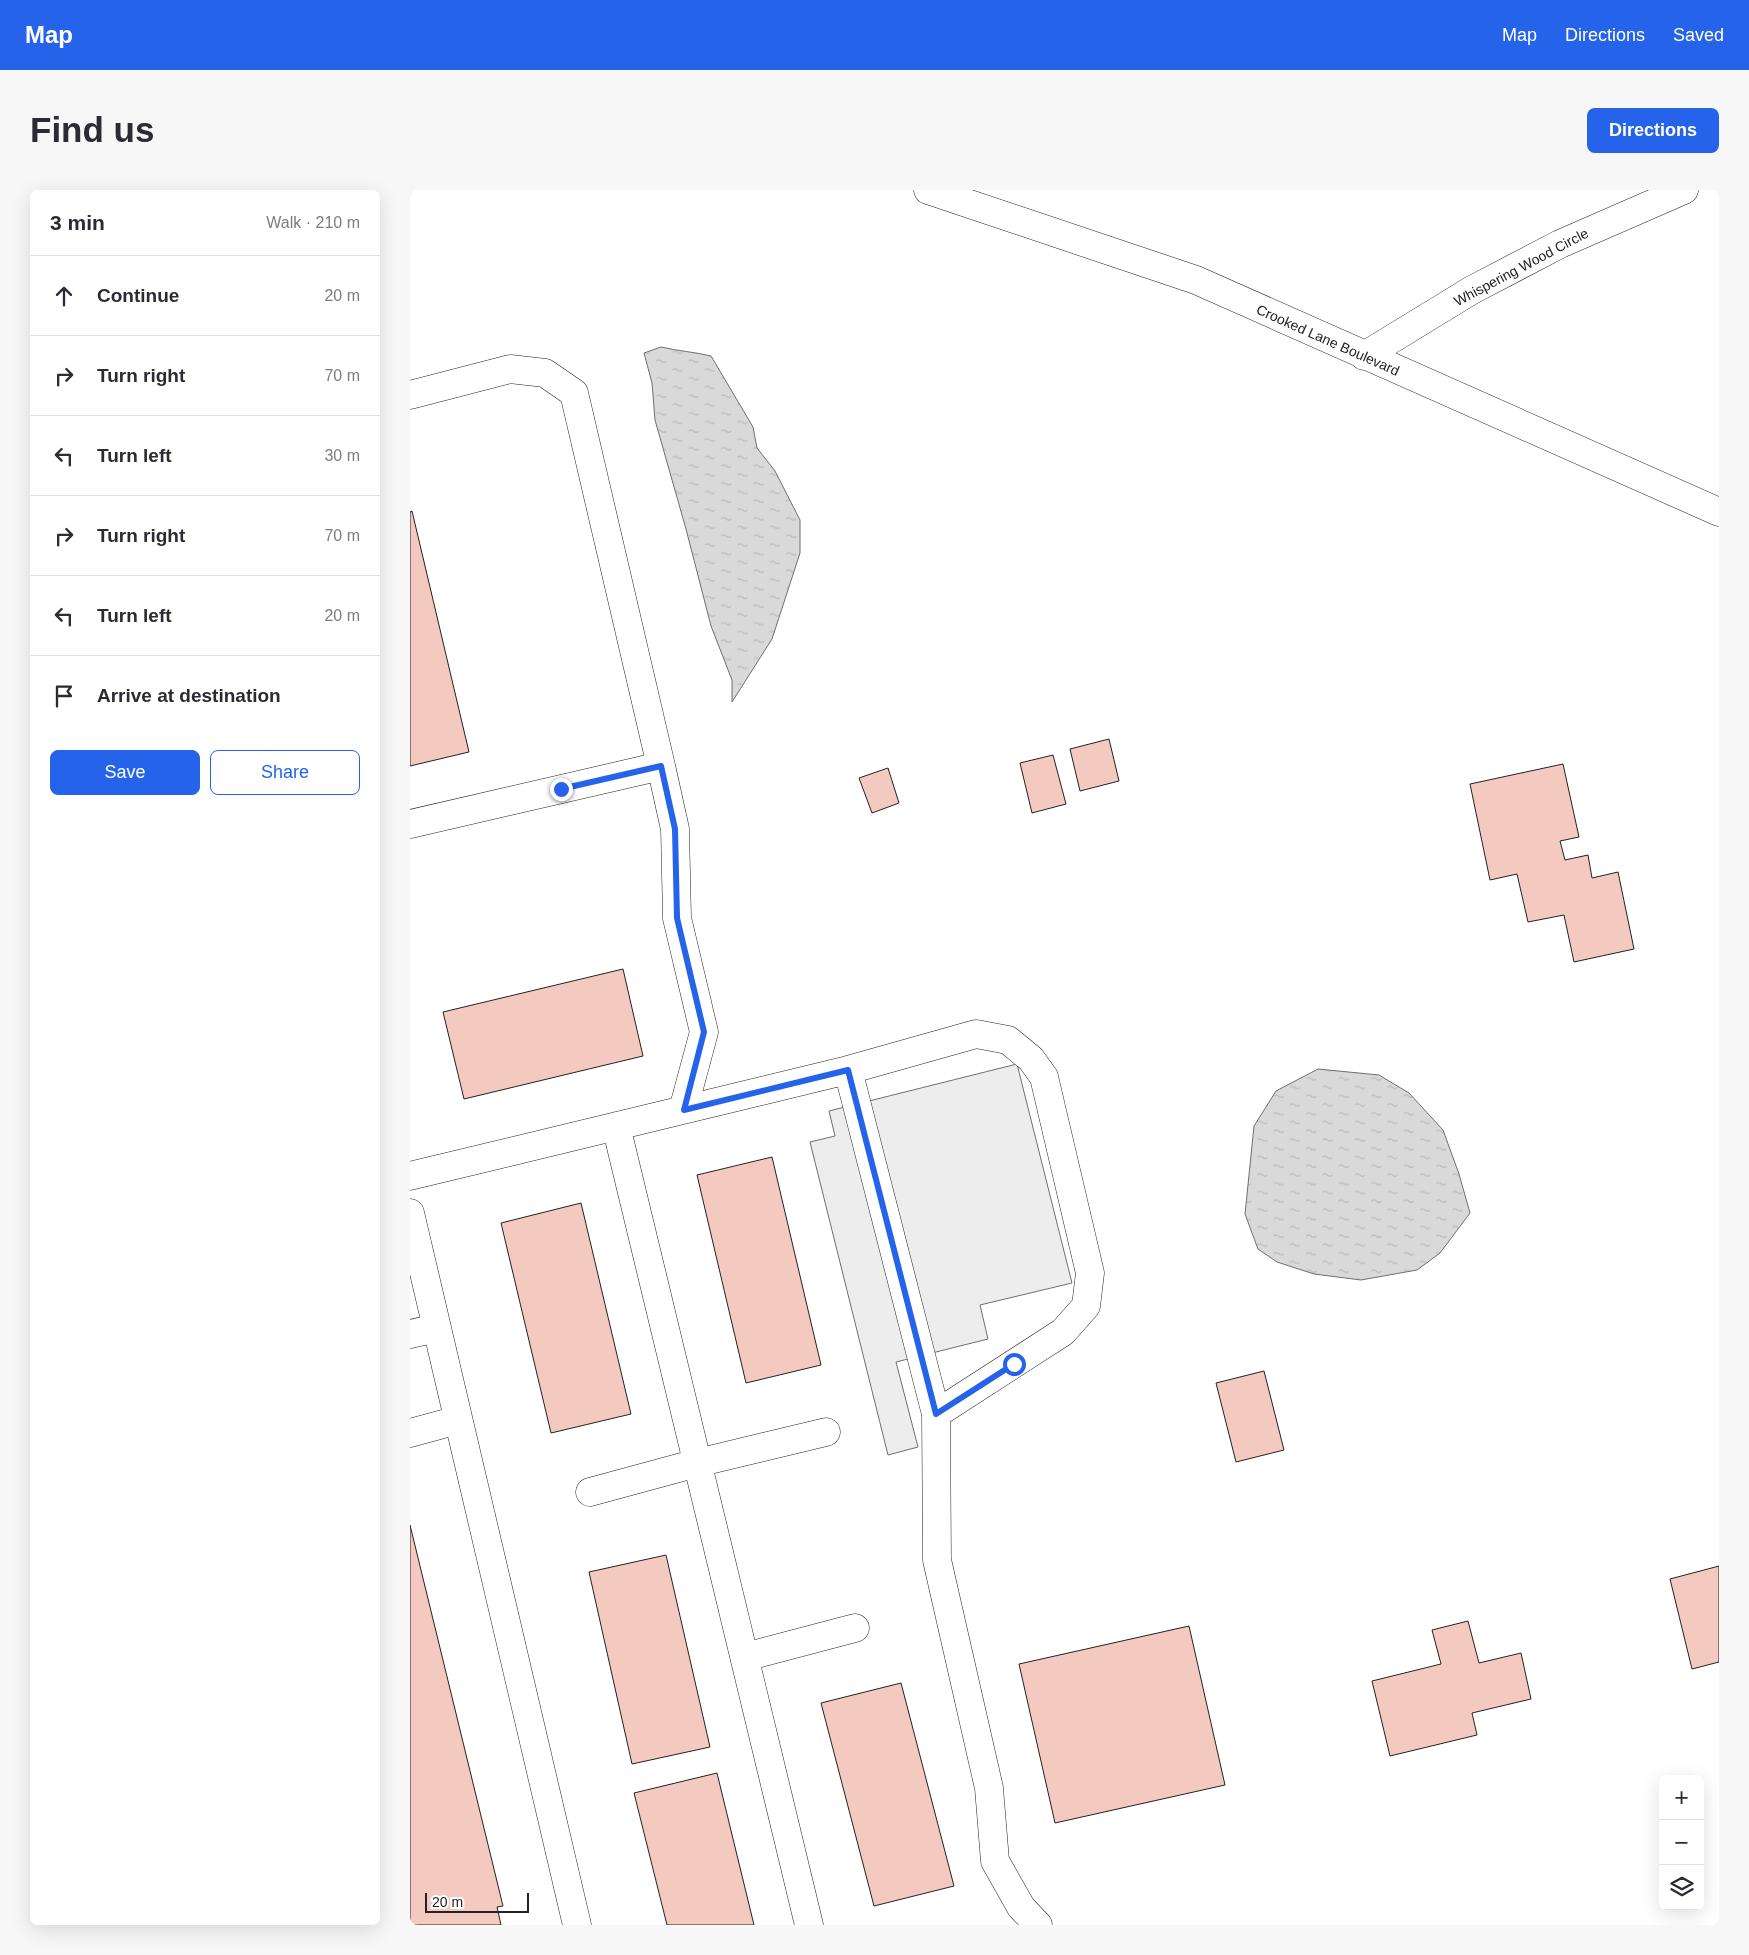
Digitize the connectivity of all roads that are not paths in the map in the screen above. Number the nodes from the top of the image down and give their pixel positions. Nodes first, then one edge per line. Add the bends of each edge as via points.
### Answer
1 (928, 190) edge
2 (1684, 190) edge
3 (1364, 356) junction
4 (410, 395) edge
5 (1719, 512) edge
6 (661, 766) junction
7 (410, 824) edge
8 (848, 1070) junction
9 (684, 1110) junction
10 (616, 1126) junction
11 (410, 1176) edge
12 (410, 1213) edge
13 (436, 1328) junction
14 (410, 1334) edge
15 (936, 1414) junction
16 (458, 1420) junction
17 (826, 1432) dead end
18 (410, 1433) edge
19 (697, 1463) junction
20 (590, 1492) dead end
21 (855, 1628) dead end
22 (744, 1658) junction
23 (577, 1925) edge
24 (809, 1925) edge
25 (1038, 1925) edge

1 - 3 street, Crooked Lane Boulevard via 1196,280
2 - 3 street, Whispering Wood Circle via 1560,244 1472,290
3 - 5 street, Crooked Lane Boulevard
4 - 6 street via 510,369 546,373 574,393
6 - 7 street
6 - 9 street via 675,829 677,918 704,1032
8 - 9 street
8 - 15 street
8 - 15 street via 976,1034 1008,1040 1030,1059 1044,1077 1090,1274 1086,1306 1063,1332
9 - 10 street
10 - 11 street
10 - 19 street
12 - 13 street
13 - 14 street
13 - 16 street
15 - 25 street via 937,1560 989,1788 995,1861 1021,1907
16 - 18 street
16 - 23 street
17 - 19 street
19 - 20 street
19 - 22 street
21 - 22 street
22 - 24 street

